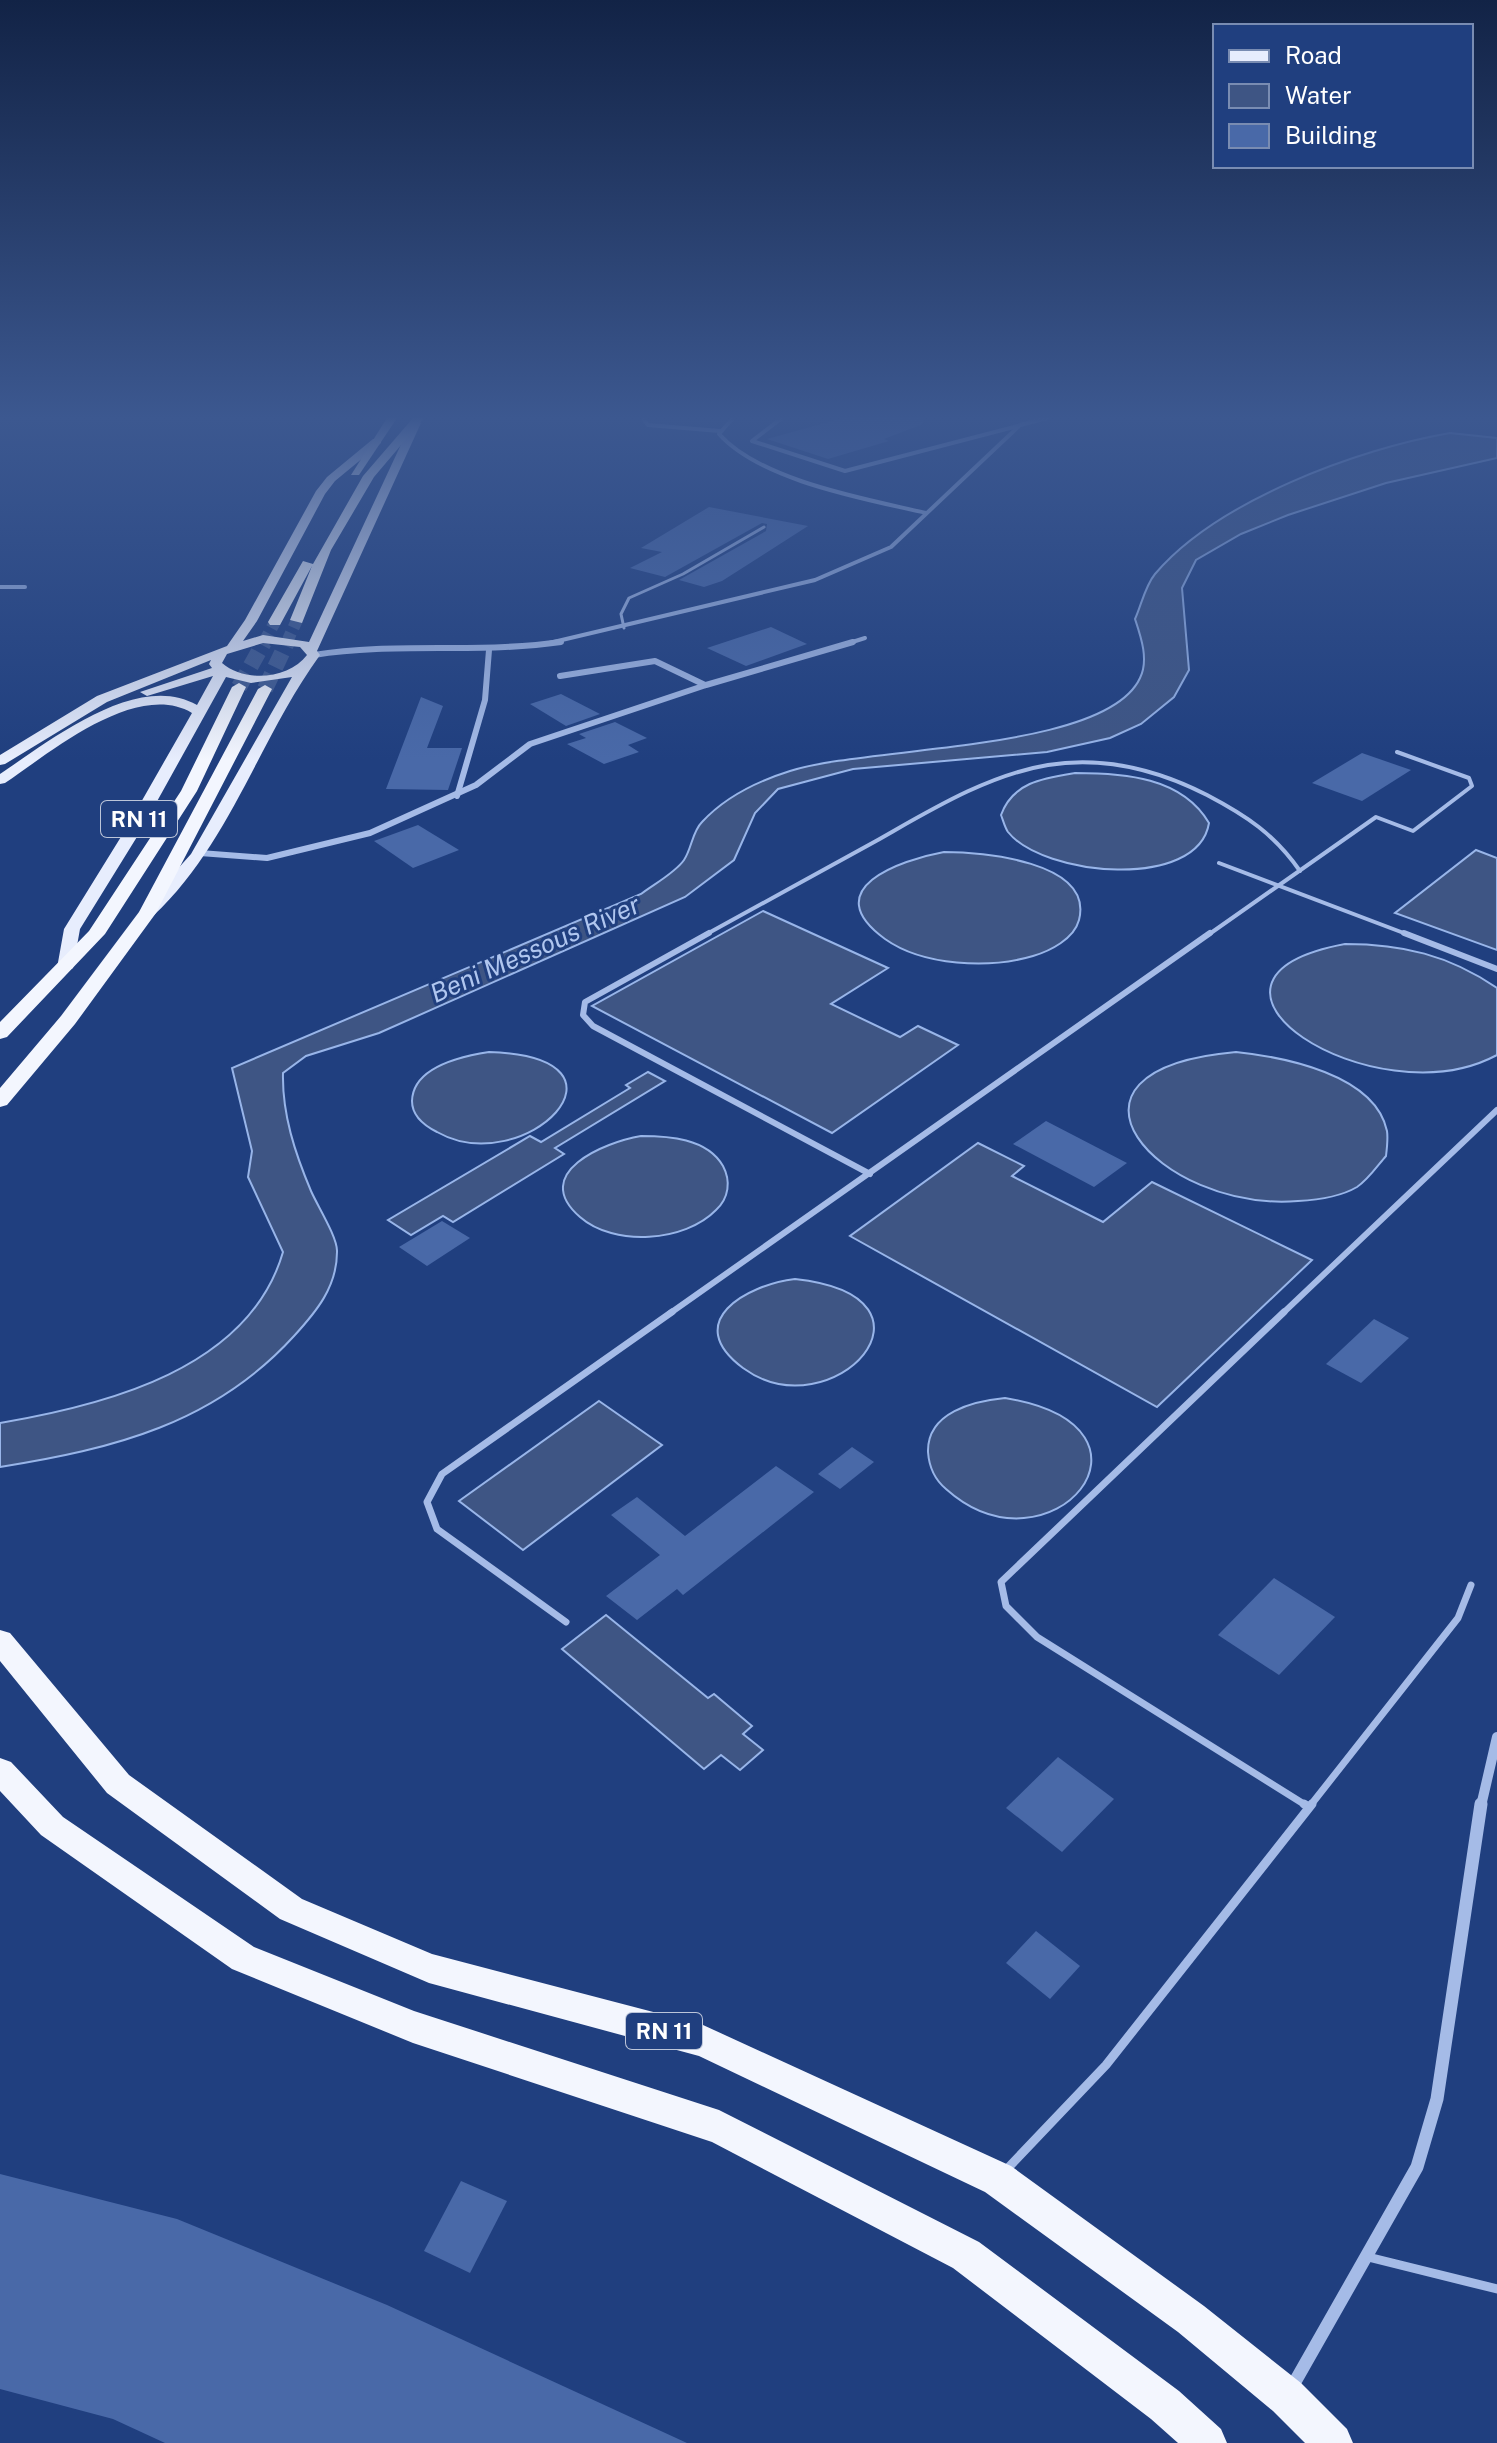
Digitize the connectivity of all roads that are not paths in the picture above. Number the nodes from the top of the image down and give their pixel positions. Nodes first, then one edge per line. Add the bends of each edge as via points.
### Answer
1 (299, 532) edge
2 (324, 532) edge
3 (336, 532) edge
4 (367, 532) edge
5 (755, 532) edge
6 (906, 532) edge
7 (0, 587) edge
8 (25, 587) dead end
9 (297, 620) tunnel mouth
10 (275, 622) tunnel mouth
11 (624, 628) junction
12 (865, 638) dead end
13 (228, 649) junction
14 (489, 650) junction
15 (310, 657) junction
16 (221, 671) junction
17 (560, 676) dead end
18 (706, 685) junction
19 (239, 687) tunnel mouth
20 (265, 689) tunnel mouth
21 (199, 712) junction
22 (91, 720) junction
23 (7, 752) edge
24 (1397, 752) dead end
25 (0, 761) edge
26 (0, 780) edge
27 (457, 796) junction
28 (200, 853) junction
29 (1219, 863) dead end
30 (1300, 871) junction
31 (1279, 886) junction
32 (147, 913) junction
33 (65, 968) junction
34 (1497, 969) edge
35 (0, 1033) edge
36 (0, 1101) edge
37 (1497, 1110) edge
38 (870, 1174) junction
39 (1471, 1585) dead end
40 (566, 1622) dead end
41 (0, 1641) edge
42 (1497, 1737) edge
43 (0, 1771) edge
44 (1309, 1807) junction
45 (998, 2179) junction
46 (1365, 2257) junction
47 (1497, 2289) edge
48 (1287, 2397) junction
49 (1207, 2443) edge
50 (1333, 2443) edge

1 - 13 main road via 251,621
2 - 10 highway
3 - 9 highway, RN 11
4 - 15 main road, RN 11
5 - 11 lane via 629,598 621,614
6 - 11 street via 891,547 841,570
7 - 8 street
11 - 14 street
12 - 18 street
13 - 15 main road via 279,639
13 - 16 main road via 216,658
13 - 23 main road via 102,699
14 - 15 street via 351,649
14 - 27 street via 485,700
15 - 16 main road via 263,678
15 - 28 main road, RN 11
16 - 21 main road, RN 11
16 - 22 main road via 140,694
17 - 18 street via 655,661
18 - 27 street via 530,744
19 - 33 highway, RN 11 via 189,791 96,934
20 - 32 highway, RN 11
21 - 22 main road via 181,703 155,701
21 - 33 main road, RN 11 via 72,929
22 - 26 main road
23 - 25 main road
24 - 30 lane via 1451,769 1469,778 1472,786 1413,831 1376,817
27 - 28 street via 387,826 299,853 263,858
28 - 32 main road, RN 11 via 173,891
29 - 31 lane
30 - 31 lane
30 - 38 lane via 1282,845 1253,819 1177,780 1122,765 1046,765 962,793 585,1002 583,1015 593,1026
31 - 34 lane
31 - 38 lane
32 - 36 highway, RN 11
33 - 35 highway, RN 11
37 - 44 lane via 1001,1582 1006,1606 1037,1637
38 - 40 lane via 442,1474 427,1502 437,1529
39 - 44 lane via 1458,1618
41 - 45 highway, RN 11 via 118,1784 291,1909 429,1968 703,2041
42 - 46 street via 1486,1774 1437,2099 1417,2167
43 - 49 highway via 52,1826 243,1958 413,2027 719,2127 966,2255 1165,2405
44 - 45 lane via 1106,2065
45 - 48 highway, RN 11 via 1191,2319
46 - 47 lane
46 - 48 street
48 - 50 highway, RN 11

